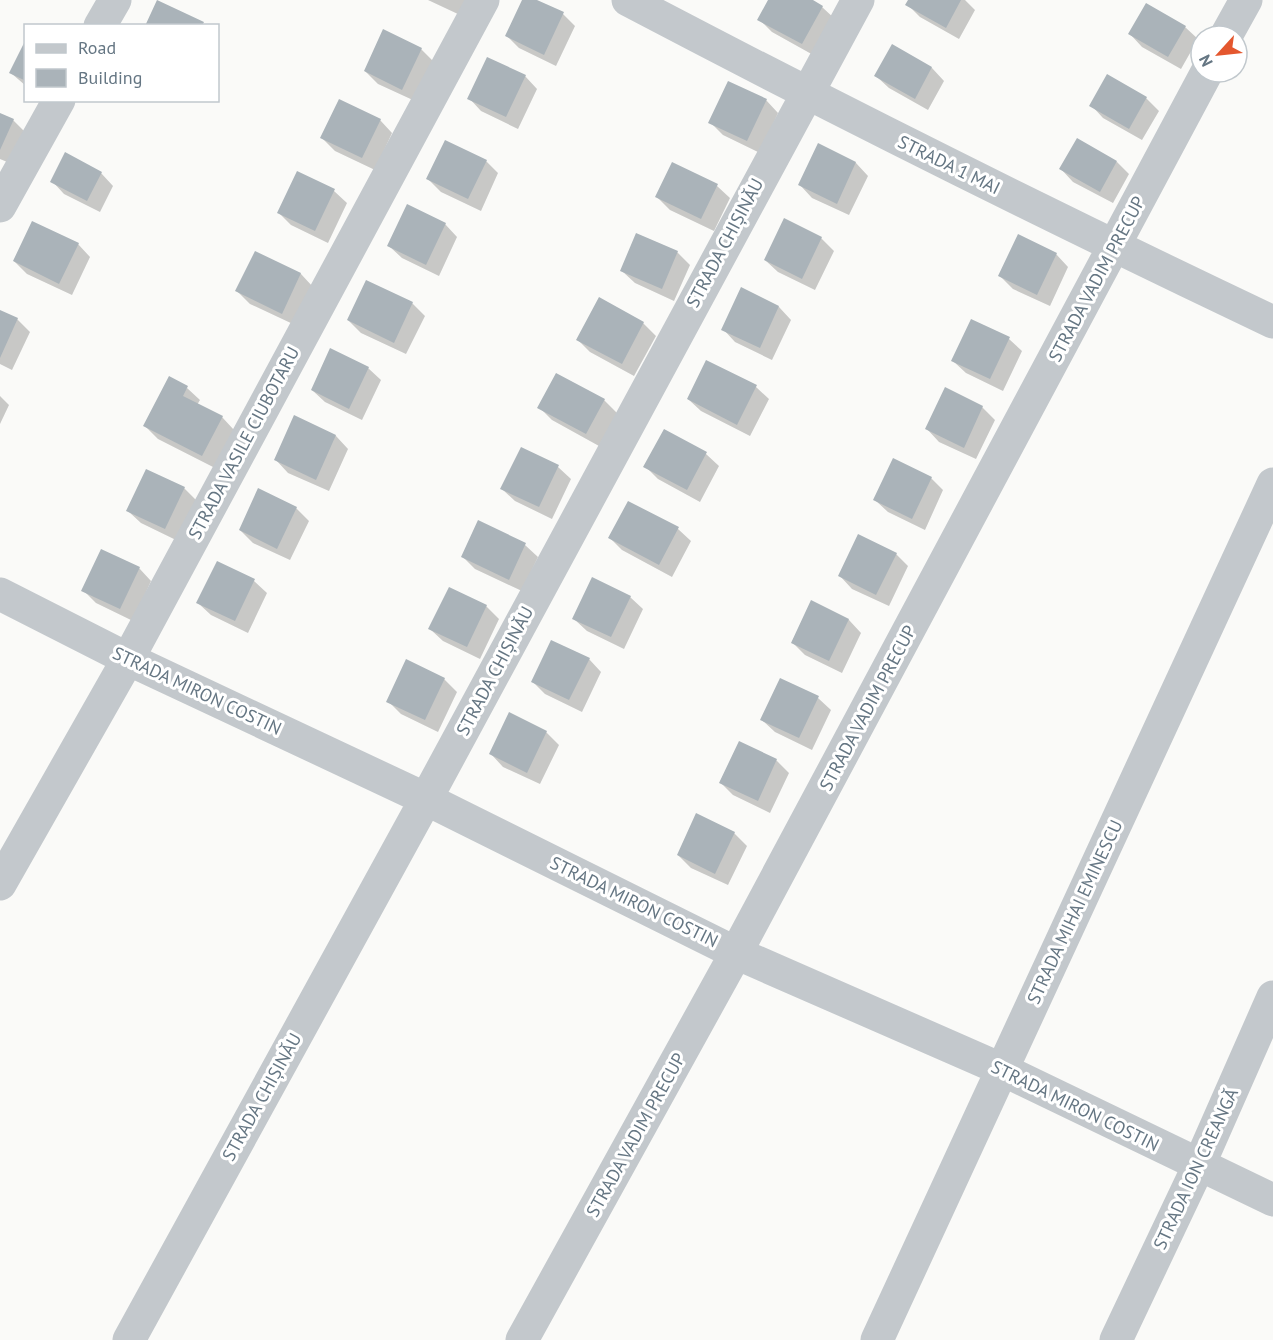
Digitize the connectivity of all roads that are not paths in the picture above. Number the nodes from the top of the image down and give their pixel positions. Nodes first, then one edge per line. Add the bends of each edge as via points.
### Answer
1 (115, 0) edge
2 (483, 0) edge
3 (628, 0) edge
4 (858, 0) edge
5 (1246, 0) edge
6 (101, 24) edge
7 (1233, 24) edge
8 (1201, 84) edge
9 (806, 93) junction
10 (58, 102) edge
11 (0, 206) edge
12 (1114, 247) junction
13 (1273, 322) edge
14 (1273, 483) edge
15 (0, 594) edge
16 (128, 659) junction
17 (426, 799) junction
18 (0, 884) edge
19 (736, 953) junction
20 (1273, 998) edge
21 (1001, 1069) junction
22 (1199, 1165) junction
23 (1273, 1200) edge
24 (129, 1340) edge
25 (522, 1340) edge
26 (877, 1340) edge
27 (1116, 1340) edge

1 - 6 street
2 - 16 street, STRADA VASILE CIUBOTARU
3 - 9 street, STRADA 1 MAI
4 - 9 street, STRADA CHIȘINĂU
5 - 7 street
8 - 12 street, STRADA VADIM PRECUP
9 - 12 street, STRADA 1 MAI
9 - 17 street, STRADA CHIȘINĂU
10 - 11 street
12 - 13 street, STRADA 1 MAI
12 - 19 street, STRADA VADIM PRECUP
14 - 21 street, STRADA MIHAI EMINESCU
15 - 16 street, STRADA MIRON COSTIN
16 - 17 street, STRADA MIRON COSTIN
16 - 18 street, STRADA VASILE CIUBOTARU
17 - 19 street, STRADA MIRON COSTIN
17 - 24 street, STRADA CHIȘINĂU
19 - 21 street, STRADA MIRON COSTIN
19 - 25 street, STRADA VADIM PRECUP
20 - 22 street, STRADA ION CREANGĂ
21 - 22 street, STRADA MIRON COSTIN
21 - 26 street, STRADA MIHAI EMINESCU
22 - 23 street, STRADA MIRON COSTIN
22 - 27 street, STRADA ION CREANGĂ

